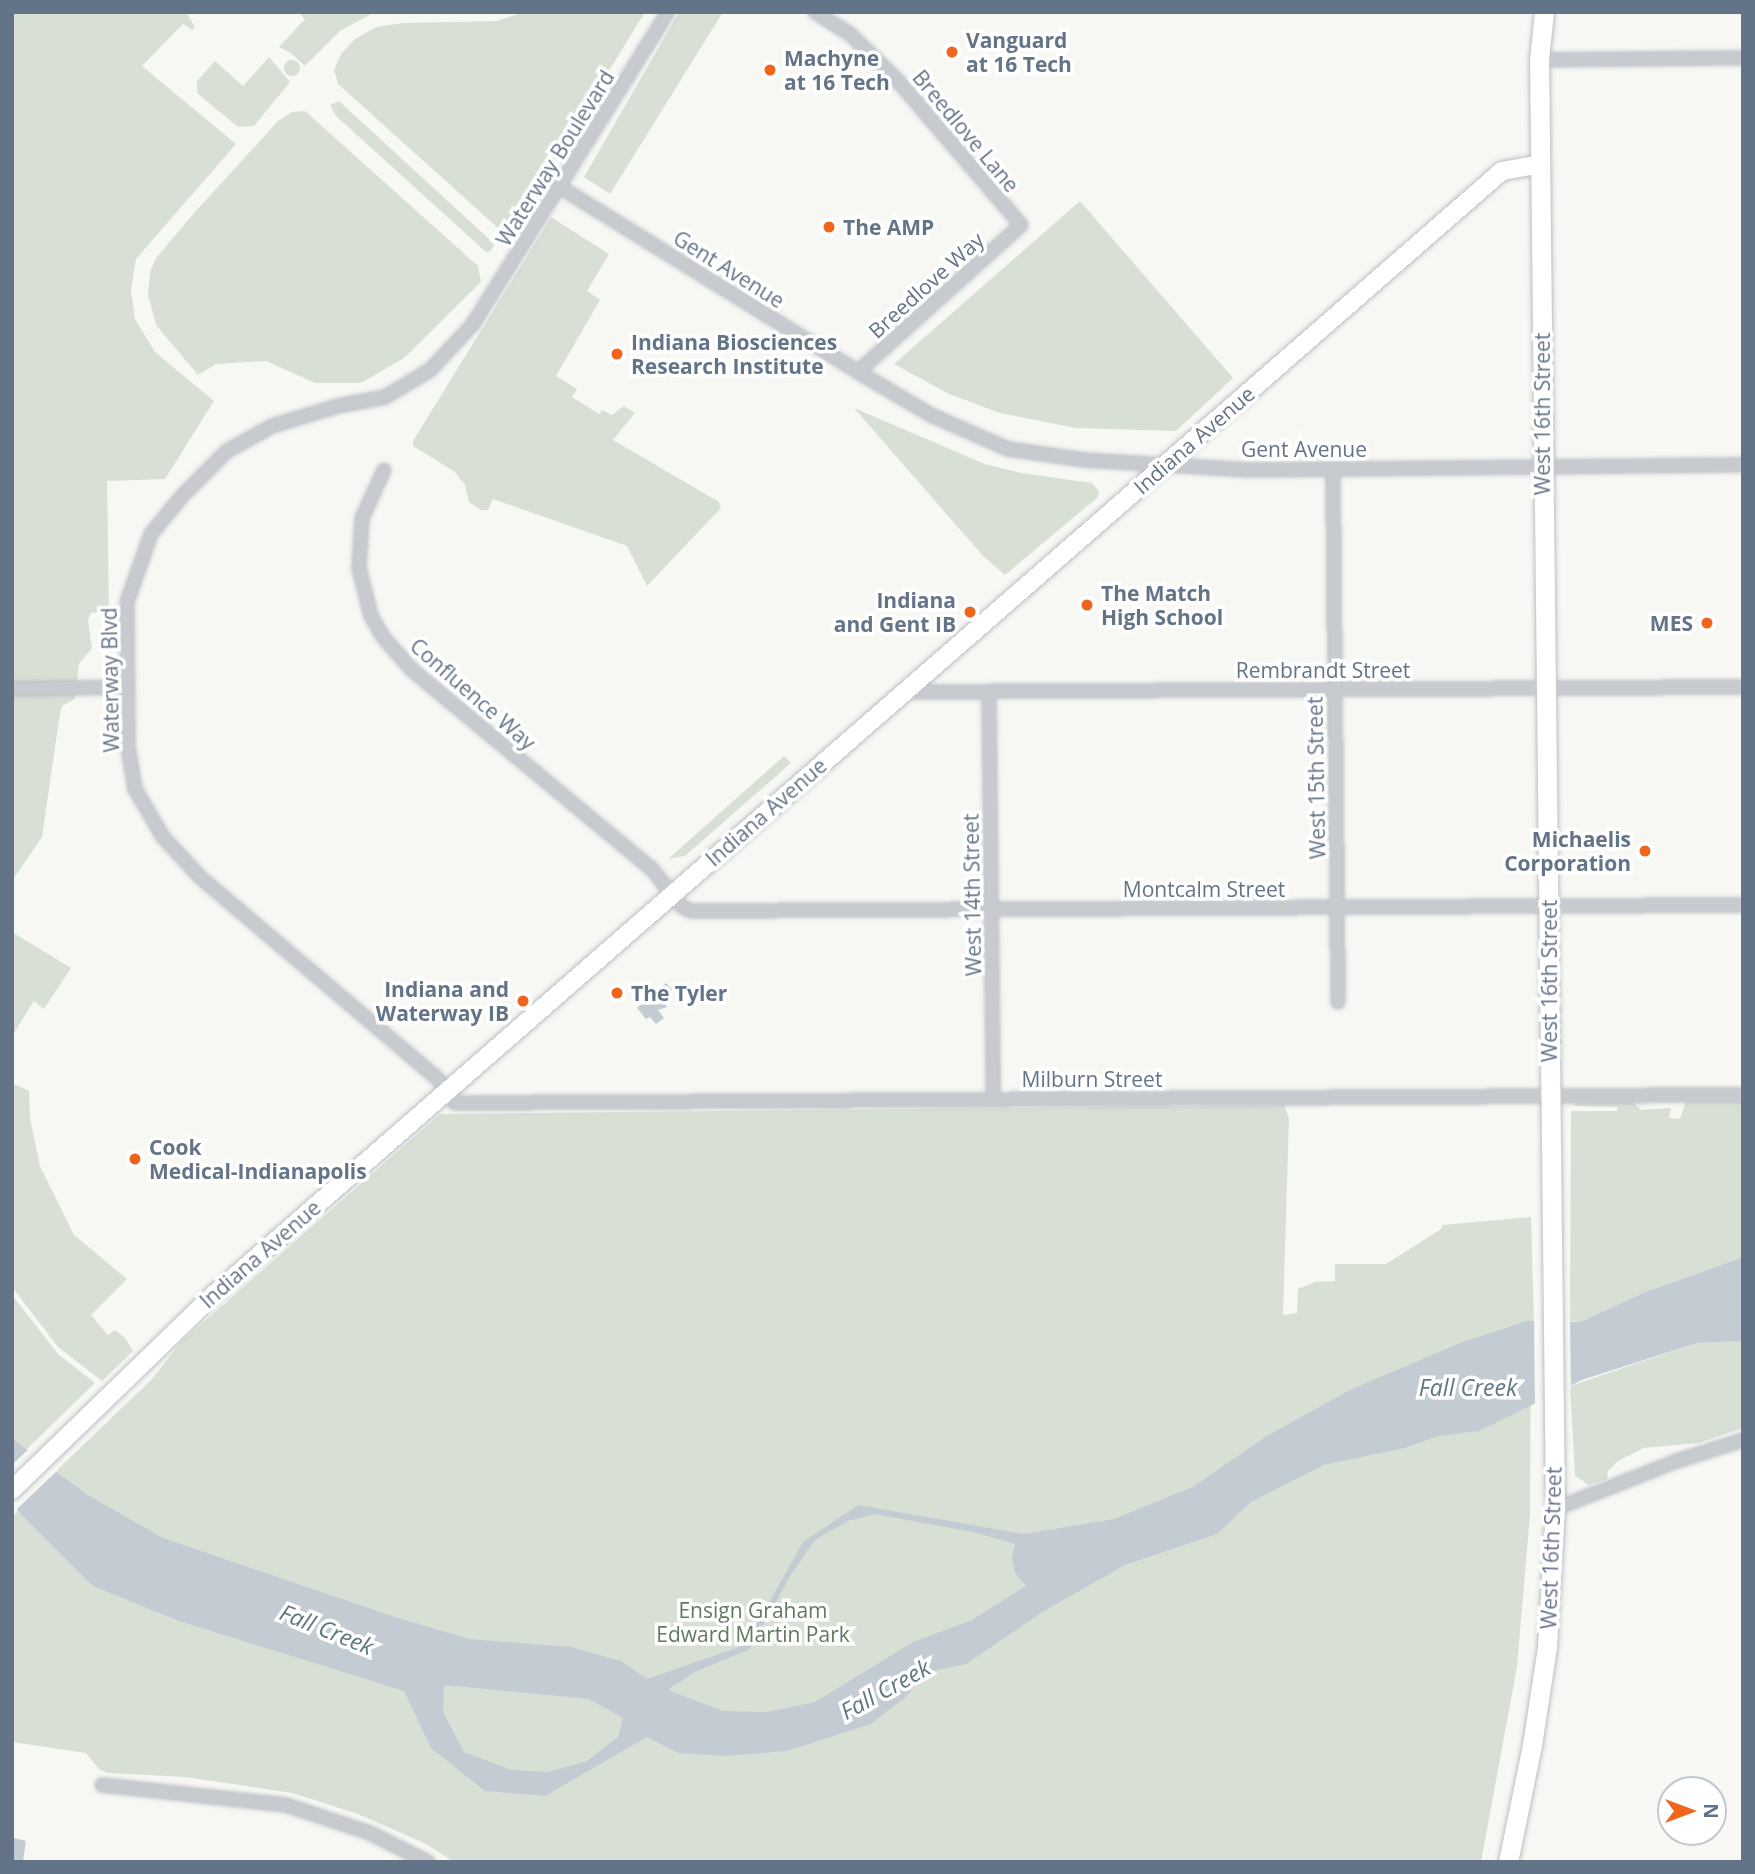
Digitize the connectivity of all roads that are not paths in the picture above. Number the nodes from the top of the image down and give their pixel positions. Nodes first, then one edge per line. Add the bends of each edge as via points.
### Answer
1 (668, 12) edge
2 (815, 12) edge
3 (1544, 12) edge
4 (1743, 58) edge
5 (1539, 60) junction
6 (1540, 164) junction
7 (560, 187) junction
8 (1021, 225) joint
9 (474, 323) joint
10 (858, 372) junction
11 (1167, 464) junction
12 (1542, 465) junction
13 (1743, 465) edge
14 (1333, 470) junction
15 (384, 471) dead end
16 (127, 687) junction
17 (1545, 687) junction
18 (1743, 687) edge
19 (12, 689) edge
20 (1335, 689) junction
21 (904, 692) junction
22 (989, 692) junction
23 (671, 895) junction
24 (1743, 905) edge
25 (1549, 906) junction
26 (1337, 908) junction
27 (991, 909) junction
28 (1338, 1002) dead end
29 (448, 1091) junction
30 (1743, 1095) edge
31 (1550, 1096) junction
32 (993, 1098) junction
33 (1743, 1440) edge
34 (12, 1490) edge
35 (1555, 1509) junction
36 (103, 1785) dead end
37 (428, 1862) edge
38 (1508, 1862) edge

1 - 7 street, Waterway Boulevard
2 - 8 street, Breedlove Lane via 850,34 898,81
3 - 5 main road, West 16th Street
4 - 5 street
5 - 6 main road, West 16th Street
6 - 11 main road, Indiana Avenue via 1502,172
6 - 12 main road, West 16th Street
7 - 9 street, Waterway Boulevard
7 - 10 street, Gent Avenue
8 - 10 street, Breedlove Way
9 - 16 street, Waterway Blvd via 430,370 385,397 272,426 227,451 183,495 151,534 127,602
10 - 11 street, Gent Avenue via 931,415 1008,449 1044,456
11 - 14 street, Gent Avenue
11 - 21 main road, Indiana Avenue
12 - 13 street, Gent Avenue
12 - 14 street, Gent Avenue
12 - 17 main road, West 16th Street
14 - 20 street, West 15th Street
15 - 23 street, Confluence Way via 362,518 359,568 371,616 383,637 412,670 652,869
16 - 19 street
16 - 29 street, Waterway Blvd via 128,746 135,789 163,837 201,878
17 - 18 street, Rembrandt Street
17 - 20 street, Rembrandt Street
17 - 25 main road, West 16th Street
20 - 22 street, Rembrandt Street
20 - 26 street, West 15th Street
21 - 22 street, Rembrandt Street
21 - 23 main road, Indiana Avenue
22 - 27 street, West 14th Street
23 - 27 street, Montcalm Street via 691,911
23 - 29 main road, Indiana Avenue
24 - 25 street, Montcalm Street
25 - 26 street, Montcalm Street
25 - 31 main road, West 16th Street
26 - 27 street, Montcalm Street
26 - 28 street, West 15th Street
27 - 32 street, West 14th Street
29 - 32 street, Milburn Street via 455,1102
29 - 34 main road, Indiana Avenue via 209,1298
30 - 31 street, Milburn Street
31 - 32 street, Milburn Street
31 - 35 main road, West 16th Street
33 - 35 street
35 - 38 main road, West 16th Street via 1546,1647
36 - 37 street via 286,1805 370,1833

